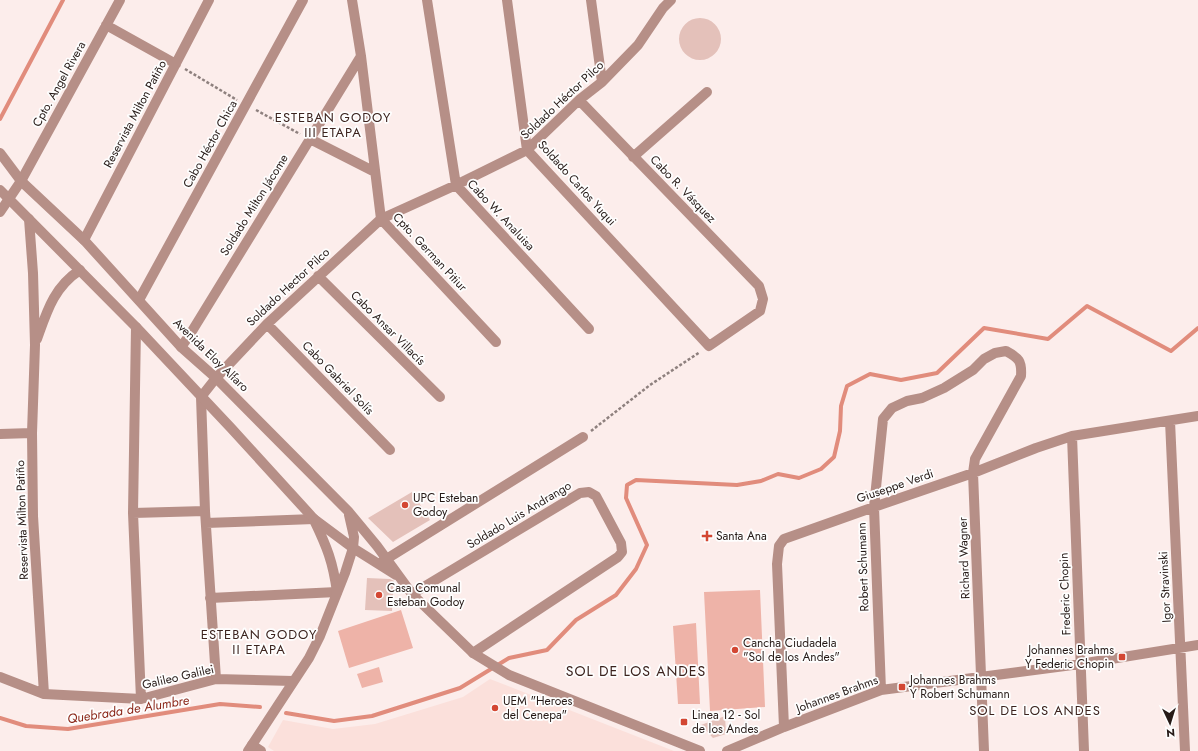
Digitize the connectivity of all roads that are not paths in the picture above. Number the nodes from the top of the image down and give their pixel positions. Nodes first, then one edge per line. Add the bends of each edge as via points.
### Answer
1 (120, 0) edge
2 (209, 0) edge
3 (303, 0) edge
4 (352, 0) edge
5 (427, 0) edge
6 (507, 0) edge
7 (591, 0) edge
8 (671, 0) edge
9 (106, 25) junction
10 (361, 56) junction
11 (176, 64) junction
12 (602, 82) junction
13 (707, 92) dead end
14 (579, 100) junction
15 (310, 140) junction
16 (527, 150) junction
17 (0, 153) edge
18 (633, 157) junction
19 (376, 172) junction
20 (21, 181) junction
21 (456, 185) junction
22 (0, 190) edge
23 (9, 200) junction
24 (0, 212) edge
25 (29, 219) junction
26 (382, 219) junction
27 (84, 240) junction
28 (80, 270) junction
29 (318, 276) junction
30 (139, 300) junction
31 (764, 300) joint
32 (267, 324) junction
33 (136, 327) junction
34 (589, 329) dead end
35 (496, 342) dead end
36 (35, 345) junction
37 (181, 347) junction
38 (1021, 376) joint
39 (216, 378) junction
40 (201, 397) junction
41 (440, 397) dead end
42 (1198, 416) edge
43 (1170, 421) junction
44 (32, 433) junction
45 (0, 434) edge
46 (1072, 436) junction
47 (583, 437) road end
48 (390, 450) dead end
49 (974, 472) junction
50 (874, 506) junction
51 (205, 511) junction
52 (348, 511) junction
53 (133, 513) junction
54 (314, 519) junction
55 (206, 523) junction
56 (353, 548) junction
57 (382, 561) junction
58 (337, 592) junction
59 (412, 594) junction
60 (210, 598) junction
61 (1198, 645) edge
62 (1181, 648) junction
63 (473, 653) junction
64 (1080, 664) junction
65 (982, 676) junction
66 (0, 677) edge
67 (216, 680) junction
68 (293, 681) junction
69 (881, 690) junction
70 (44, 694) junction
71 (141, 699) junction
72 (784, 727) junction
73 (250, 748) edge
74 (261, 751) edge
75 (700, 751) edge
76 (726, 751) edge
77 (984, 751) edge
78 (1084, 751) edge
79 (1185, 751) edge

1 - 9 street, Cpto. Angel Rivera
2 - 11 street, Reservista Milton Patiño
3 - 30 street, Cabo Héctor Chica
4 - 10 street, Cpto. German Pitiur
5 - 21 street, Cabo W. Analuisa
6 - 16 street, Soldado Carlos Yuqui
7 - 12 street
8 - 12 street, Soldado Héctor Pilco via 638,45
9 - 11 street
9 - 20 street, Cpto. Angel Rivera
10 - 15 street, Soldado Milton Jácome
10 - 19 street, Cpto. German Pitiur
11 - 27 street, Reservista Milton Patiño
12 - 14 street, Soldado Héctor Pilco
13 - 18 street
14 - 16 street, Soldado Héctor Pilco
14 - 18 street, Cabo R. Vásquez
15 - 19 street
15 - 37 street, Soldado Milton Jácome
16 - 21 street, Soldado Héctor Pilco
16 - 31 street, Soldado Carlos Yuqui via 709,346 760,311
17 - 20 street, Avenida Eloy Alfaro
18 - 31 street, Cabo R. Vásquez via 759,286
19 - 26 street, Cpto. German Pitiur
20 - 23 street, Cpto. Angel Rivera
20 - 27 street, Avenida Eloy Alfaro
21 - 26 street, Soldado Héctor Pilco
21 - 34 street, Cabo W. Analuisa
22 - 23 street, Avenida Eloy Alfaro
23 - 24 street, Cpto. Angel Rivera
23 - 25 street, Avenida Eloy Alfaro
25 - 28 street, Avenida Eloy Alfaro
25 - 36 street, Reservista Milton Patiño
26 - 29 street, Soldado Hector Pilco
26 - 35 street, Cpto. German Pitiur
27 - 30 street, Avenida Eloy Alfaro
28 - 33 street, Avenida Eloy Alfaro
28 - 36 street, Reservista Milton Patiño via 68,278 56,293
29 - 32 street, Soldado Hector Pilco
29 - 41 street, Cabo Ansar Villacís
30 - 37 street, Avenida Eloy Alfaro
32 - 39 street, Soldado Hector Pilco
32 - 48 street, Cabo Gabriel Solís
33 - 40 street, Avenida Eloy Alfaro
33 - 53 street
36 - 44 street, Reservista Milton Patiño
37 - 39 street, Avenida Eloy Alfaro
38 - 49 street, Richard Wagner via 975,459
38 - 50 street, Robert Schumann via 1022,367 1018,358 1006,351 995,353 944,388 892,408 883,419
39 - 40 street, Soldado Hector Pilco
39 - 52 street, Avenida Eloy Alfaro
40 - 51 street
40 - 54 street, Avenida Eloy Alfaro
42 - 43 street, Giuseppe Verdi
43 - 46 street, Giuseppe Verdi
43 - 62 street, Igor Stravinski
44 - 45 street
44 - 70 street, Reservista Milton Patiño via 33,516
46 - 49 street, Giuseppe Verdi
46 - 64 street, Frederic Chopin
47 - 57 street
49 - 50 street, Giuseppe Verdi
49 - 65 street, Richard Wagner
50 - 69 street, Robert Schumann
50 - 72 street, Giuseppe Verdi via 784,539 779,546 777,564
51 - 53 street
51 - 55 street
52 - 56 street via 354,537
52 - 57 street, Avenida Eloy Alfaro
53 - 71 street
54 - 55 street
54 - 56 street, Avenida Eloy Alfaro
54 - 58 street via 328,549
55 - 60 street
56 - 57 street, Avenida Eloy Alfaro
56 - 58 street
57 - 59 street, Avenida Eloy Alfaro via 401,578
58 - 60 street
58 - 68 street via 318,642
59 - 63 street, Avenida Eloy Alfaro
59 - 63 street, Soldado Luis Andrango via 580,493 589,492 596,496 621,543 622,552 618,558
60 - 67 street
61 - 62 street, Johannes Brahms
62 - 64 street, Johannes Brahms
62 - 79 street, Igor Stravinski
63 - 75 street, Avenida Eloy Alfaro via 509,675
64 - 65 street, Johannes Brahms
64 - 78 street, Frederic Chopin
65 - 69 street, Johannes Brahms
65 - 77 street, Richard Wagner
66 - 70 street, Galileo Galilei
67 - 68 street, Galileo Galilei
67 - 71 street, Galileo Galilei
68 - 73 street
69 - 72 street, Johannes Brahms
70 - 71 street, Galileo Galilei
72 - 76 street, Johannes Brahms
73 - 74 street

